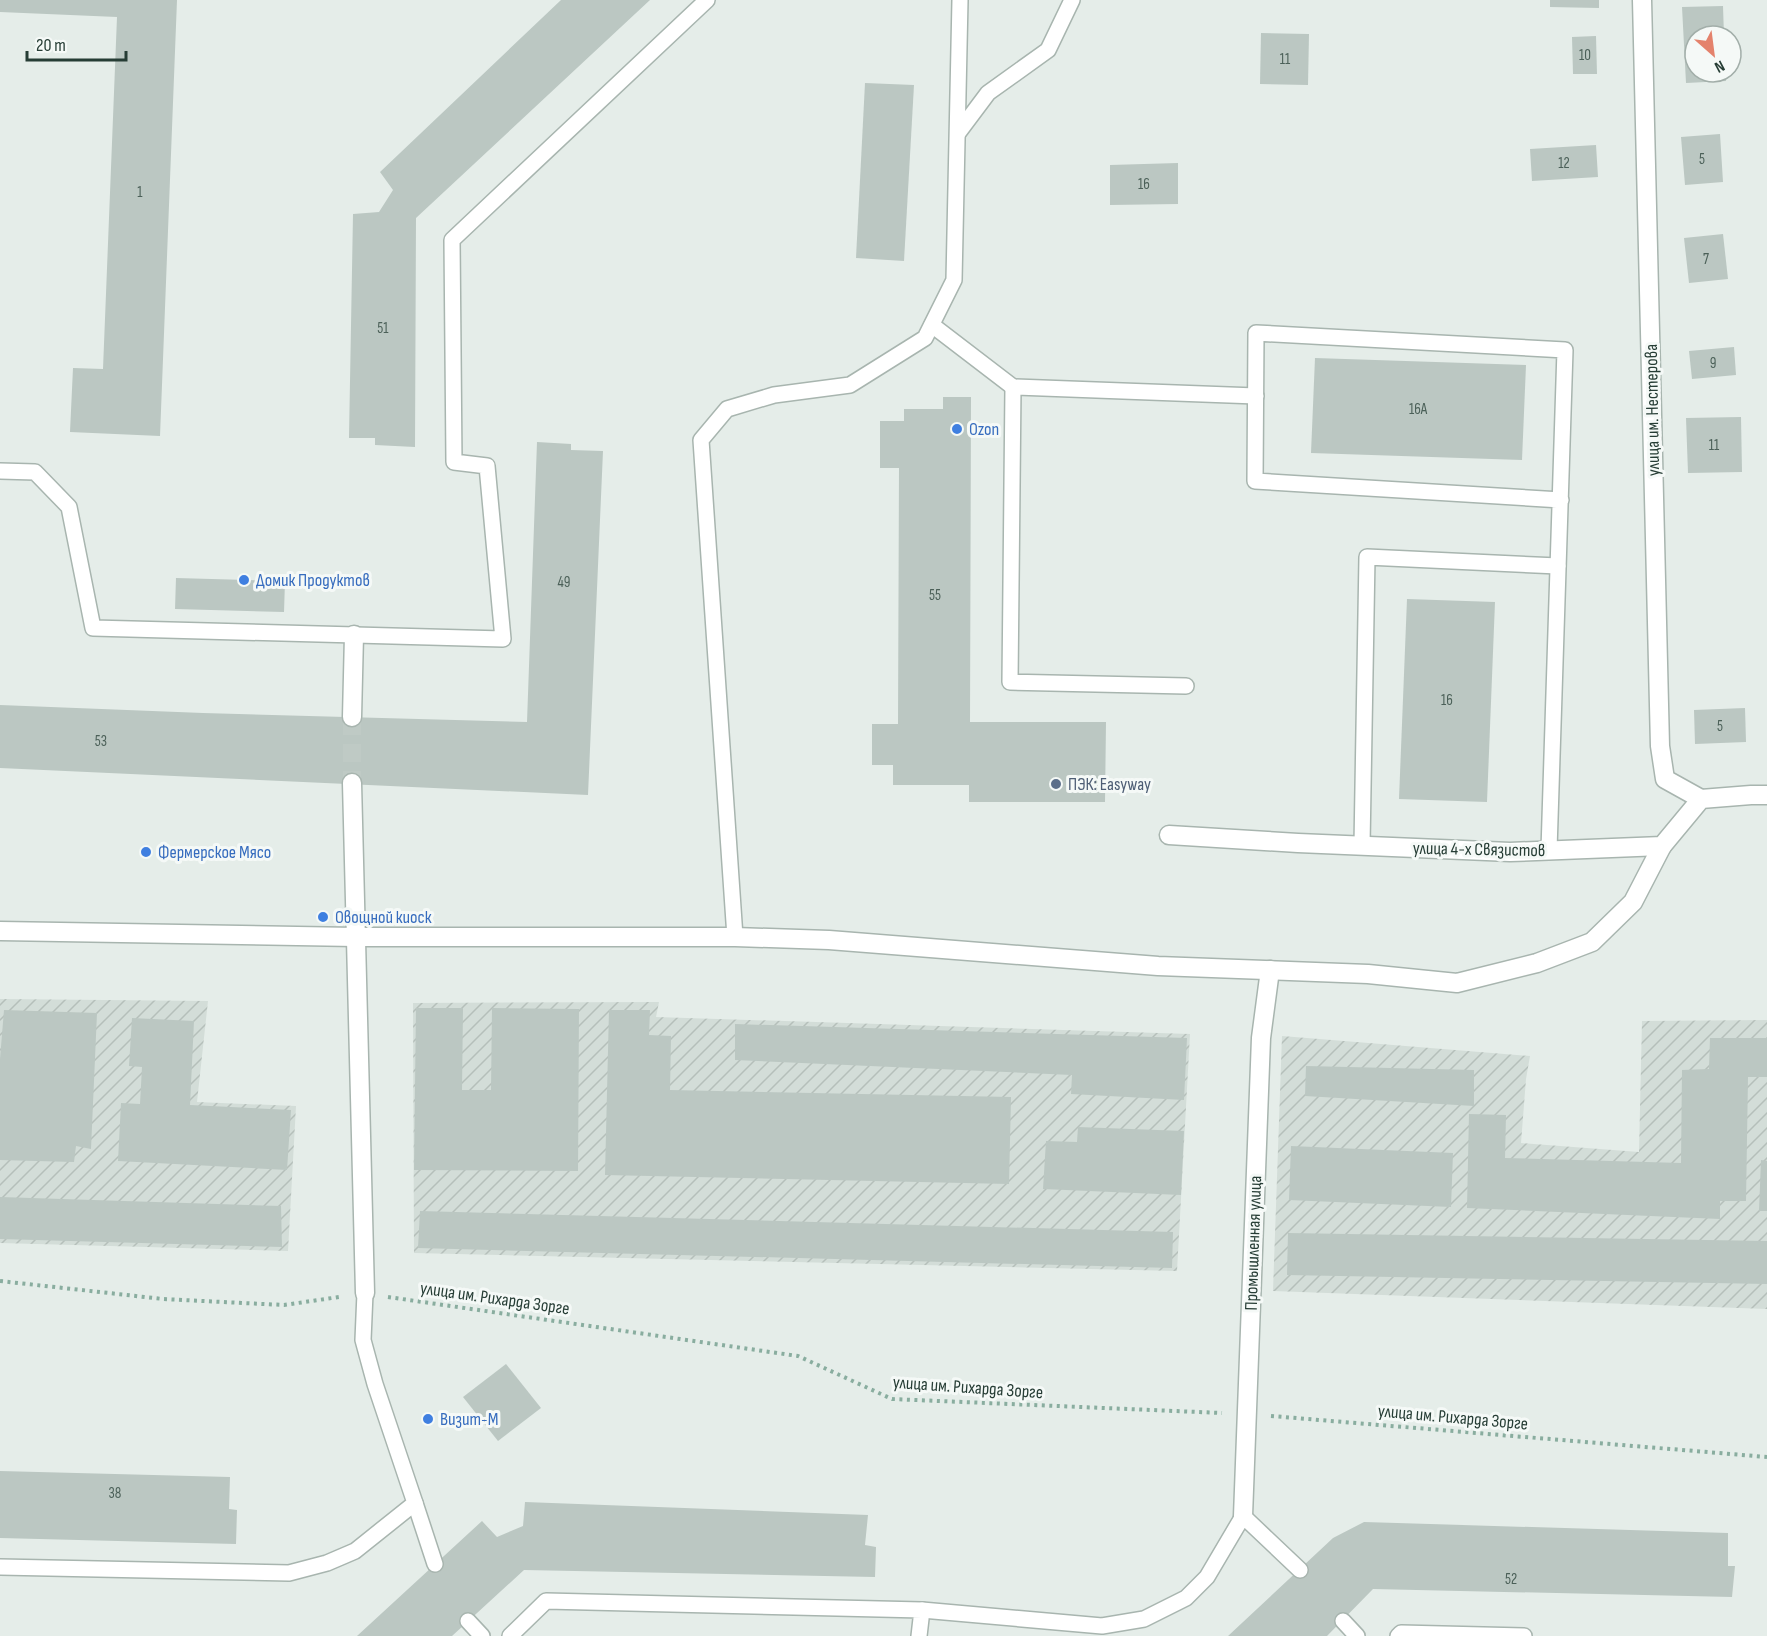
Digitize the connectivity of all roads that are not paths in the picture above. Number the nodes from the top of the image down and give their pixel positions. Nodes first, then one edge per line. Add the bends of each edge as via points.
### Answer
1 (707, 0) edge
2 (960, 0) edge
3 (1072, 0) edge
4 (1642, 0) edge
5 (958, 133) junction
6 (932, 325) junction
7 (1013, 387) junction
8 (1256, 396) junction
9 (0, 471) edge
10 (1561, 500) junction
11 (1558, 566) junction
12 (354, 635) junction
13 (1186, 686) dead end
14 (352, 717) tunnel mouth
15 (352, 783) tunnel mouth
16 (1767, 795) edge
17 (1701, 799) junction
18 (1169, 835) dead end
19 (1362, 845) junction
20 (1662, 846) junction
21 (1549, 850) junction
22 (0, 931) edge
23 (355, 937) junction
24 (735, 937) junction
25 (1270, 970) junction
26 (365, 1293) joint
27 (415, 1503) junction
28 (1243, 1516) junction
29 (435, 1564) dead end
30 (0, 1567) edge
31 (1300, 1570) dead end
32 (922, 1610) junction
33 (468, 1621) dead end
34 (1343, 1621) dead end
35 (482, 1636) edge
36 (510, 1636) edge
37 (919, 1636) edge
38 (1357, 1636) edge
39 (1398, 1636) edge
40 (1480, 1636) edge
41 (1524, 1636) edge

1 - 12 lane via 452,240 454,462 487,466 504,639
2 - 5 lane
3 - 5 lane via 1048,50 988,93
4 - 17 street, улица им. Нестерова via 1660,746 1665,779
5 - 6 lane via 954,280
6 - 7 lane
6 - 24 lane via 925,338 850,385 774,395 727,409 701,440
7 - 8 lane
7 - 13 lane via 1010,682
8 - 10 lane via 1255,481
8 - 10 lane via 1256,333 1565,350
9 - 12 lane via 35,472 69,507 93,628
10 - 11 lane
11 - 19 lane via 1367,557
11 - 21 lane
12 - 14 street
15 - 23 street
16 - 17 street
17 - 20 street
18 - 19 street, улица 4-х Связистов
19 - 21 street, улица 4-х Связистов via 1510,852
20 - 21 street, улица 4-х Связистов
20 - 25 street via 1633,902 1592,942 1537,963 1457,983
22 - 23 street
23 - 24 street
23 - 26 street
24 - 25 street
25 - 28 street, Промышленная улица via 1261,1038
26 - 27 lane via 363,1340
27 - 29 lane
27 - 30 lane via 355,1551 289,1573
28 - 31 lane
28 - 32 lane via 1207,1577 1186,1598 1144,1619 1102,1626
32 - 36 lane via 546,1601
32 - 37 lane
33 - 35 lane
34 - 38 lane
39 - 40 lane
40 - 41 lane

